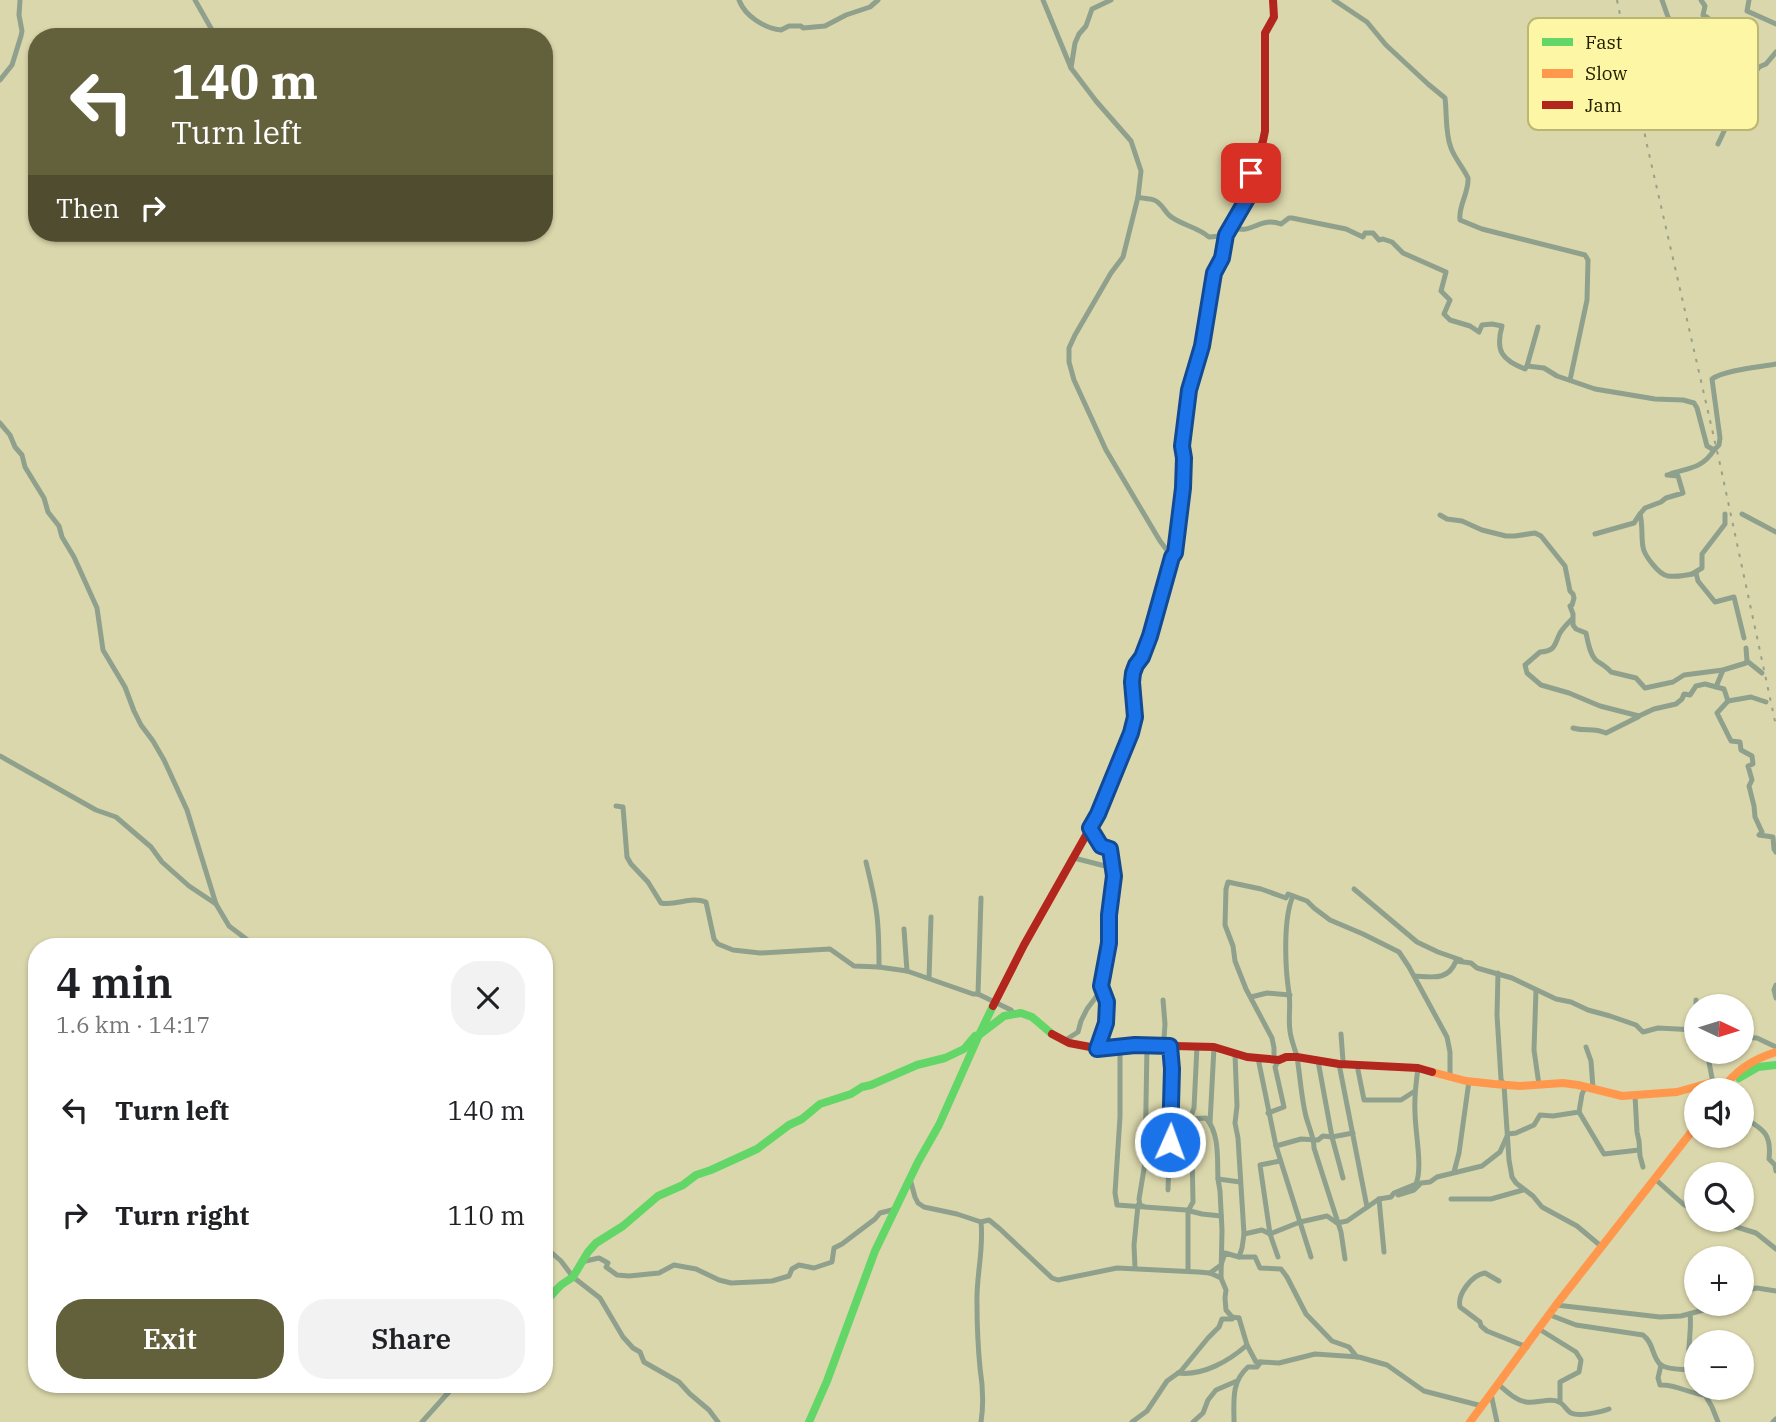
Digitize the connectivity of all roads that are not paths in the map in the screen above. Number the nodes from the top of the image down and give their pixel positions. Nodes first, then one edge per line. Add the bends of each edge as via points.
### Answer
1 (20, 0) edge
2 (194, 0) edge
3 (739, 0) edge
4 (878, 0) edge
5 (1043, 0) edge
6 (1111, 0) edge
7 (1273, 0) edge
8 (1334, 0) edge
9 (1662, 0) edge
10 (1701, 0) edge
11 (1749, 0) edge
12 (1669, 18) edge
13 (1708, 18) edge
14 (1776, 24) edge
15 (211, 28) edge
16 (1776, 52) edge
17 (1071, 68) junction
18 (1758, 68) edge
19 (0, 80) edge
20 (1725, 130) edge
21 (1718, 144) dead end
22 (1138, 197) junction
23 (1230, 227) junction
24 (1538, 327) dead end
25 (1776, 364) edge
26 (1527, 366) junction
27 (1570, 380) junction
28 (0, 422) edge
29 (1714, 450) junction
30 (1640, 514) junction
31 (1725, 514) dead end
32 (1741, 514) dead end
33 (1440, 515) dead end
34 (1776, 532) edge
35 (1595, 534) dead end
36 (1172, 557) junction
37 (1690, 575) junction
38 (1572, 619) junction
39 (1744, 638) dead end
40 (1746, 648) dead end
41 (1748, 661) junction
42 (1723, 670) junction
43 (1762, 673) dead end
44 (1716, 687) junction
45 (1728, 701) junction
46 (1766, 702) dead end
47 (1639, 716) junction
48 (1573, 728) dead end
49 (0, 756) edge
50 (616, 806) dead end
51 (1090, 828) junction
52 (1776, 852) edge
53 (1074, 858) junction
54 (866, 862) dead end
55 (1112, 868) junction
56 (1354, 889) dead end
57 (1293, 896) junction
58 (981, 898) dead end
59 (216, 904) junction
60 (931, 917) dead end
61 (904, 929) dead end
62 (245, 938) edge
63 (1471, 963) junction
64 (879, 967) junction
65 (908, 971) junction
66 (1498, 972) junction
67 (1415, 976) junction
68 (929, 978) junction
69 (1776, 985) edge
70 (1101, 986) junction
71 (1536, 990) junction
72 (978, 994) junction
73 (1290, 995) junction
74 (1251, 997) junction
75 (1776, 998) edge
76 (1163, 1000) dead end
77 (995, 1003) junction
78 (1014, 1014) junction
79 (1684, 1029) edge
80 (1341, 1034) dead end
81 (979, 1035) junction
82 (1754, 1038) edge
83 (1064, 1041) junction
84 (1131, 1045) junction
85 (1147, 1045) junction
86 (1170, 1046) junction
87 (1197, 1046) junction
88 (1214, 1047) junction
89 (1586, 1047) dead end
90 (1097, 1049) junction
91 (1776, 1049) edge
92 (1235, 1054) junction
93 (1297, 1057) junction
94 (1258, 1058) junction
95 (1276, 1059) junction
96 (1318, 1062) junction
97 (1343, 1064) junction
98 (1357, 1065) junction
99 (1776, 1065) edge
100 (1418, 1068) junction
101 (1450, 1077) junction
102 (1733, 1078) edge
103 (1740, 1078) edge
104 (1469, 1081) junction
105 (1504, 1085) junction
106 (1539, 1085) junction
107 (1590, 1087) junction
108 (1684, 1090) edge
109 (1415, 1091) junction
110 (1635, 1096) junction
111 (1579, 1112) junction
112 (1268, 1113) junction
113 (1190, 1119) junction
114 (1210, 1123) junction
115 (1754, 1124) edge
116 (1353, 1133) junction
117 (1508, 1134) junction
118 (1332, 1137) junction
119 (1417, 1138) junction
120 (1314, 1139) junction
121 (1684, 1142) edge
122 (1276, 1146) junction
123 (1639, 1150) junction
124 (1280, 1161) junction
125 (1643, 1167) dead end
126 (1776, 1171) edge
127 (1454, 1172) junction
128 (910, 1178) junction
129 (1343, 1178) dead end
130 (1218, 1179) junction
131 (1655, 1179) junction
132 (1240, 1182) junction
133 (1421, 1183) junction
134 (1168, 1190) dead end
135 (1523, 1190) junction
136 (1139, 1192) dead end
137 (1391, 1197) junction
138 (1379, 1199) junction
139 (1451, 1199) dead end
140 (1684, 1204) edge
141 (1138, 1207) junction
142 (1367, 1207) junction
143 (895, 1209) junction
144 (1163, 1209) junction
145 (1188, 1211) junction
146 (1356, 1213) junction
147 (1221, 1216) junction
148 (981, 1222) junction
149 (1300, 1222) junction
150 (1337, 1223) junction
151 (1341, 1232) junction
152 (1753, 1232) edge
153 (1244, 1234) junction
154 (1270, 1234) junction
155 (1602, 1247) junction
156 (1775, 1247) edge
157 (1384, 1252) dead end
158 (553, 1254) edge
159 (1239, 1257) junction
160 (1311, 1257) dead end
161 (1278, 1258) dead end
162 (1345, 1259) dead end
163 (581, 1262) junction
164 (1221, 1265) junction
165 (1135, 1268) junction
166 (1188, 1271) junction
167 (1210, 1273) junction
168 (573, 1277) junction
169 (1221, 1278) junction
170 (1499, 1281) dead end
171 (1754, 1289) edge
172 (1776, 1291) edge
173 (553, 1293) edge
174 (1556, 1305) junction
175 (1549, 1315) junction
176 (1684, 1315) edge
177 (1239, 1318) junction
178 (1539, 1329) junction
179 (1247, 1345) junction
180 (1527, 1347) junction
181 (1356, 1357) junction
182 (1261, 1362) junction
183 (1661, 1365) junction
184 (1684, 1369) edge
185 (1178, 1373) junction
186 (1237, 1381) junction
187 (1497, 1384) junction
188 (1684, 1390) edge
189 (448, 1393) edge
190 (1491, 1394) junction
191 (1708, 1400) edge
192 (1560, 1402) junction
193 (1482, 1406) junction
194 (1609, 1409) dead end
195 (1578, 1418) edge
196 (422, 1422) edge
197 (718, 1422) edge
198 (809, 1422) edge
199 (981, 1422) edge
200 (1132, 1422) edge
201 (1193, 1422) edge
202 (1234, 1422) edge
203 (1470, 1422) edge
204 (1497, 1422) edge
205 (1718, 1422) edge

1 - 19 street via 22,36 12,65
2 - 15 street
3 - 4 street via 757,21 779,30 825,26 870,8
5 - 17 street
6 - 17 street via 1092,9 1075,43
7 - 23 main road via 1274,17 1265,33 1263,141 1248,197
8 - 27 street via 1367,22 1446,98 1448,140 1468,177 1460,220 1585,255 1587,300
9 - 12 street
10 - 13 street via 1703,15
11 - 14 street via 1747,11
16 - 18 street
17 - 22 street via 1131,141 1141,171
20 - 21 street
22 - 23 street via 1153,199 1169,215 1209,237 1222,236
22 - 36 street via 1123,257 1074,335 1069,362 1106,450
23 - 26 street via 1245,229 1267,221 1281,224 1292,218 1363,237 1373,233 1403,253 1446,272 1441,291 1450,300 1444,314 1479,332 1482,325 1502,326 1498,341 1504,358 1518,367
23 - 36 main road via 1214,273 1202,346 1189,390 1182,446 1183,488
24 - 26 street
25 - 29 street via 1712,379 1720,438
26 - 27 street
27 - 29 street via 1595,389 1694,403 1707,446
28 - 59 street via 22,455 97,608 103,650 187,810
29 - 30 street via 1697,466 1667,475 1678,476 1683,494 1666,498
30 - 35 street via 1634,523
30 - 37 street via 1645,555 1667,576
31 - 37 street via 1725,524 1702,554 1702,568
32 - 34 street
33 - 38 street via 1506,536 1541,536 1565,566 1574,598
36 - 51 main road via 1150,636 1133,673 1131,733
37 - 39 street via 1696,573 1715,601 1734,597
38 - 42 street via 1574,627 1586,633 1595,660 1608,670 1636,678 1645,688 1684,674
38 - 47 street via 1551,650 1540,652 1525,665 1527,673 1546,687
40 - 41 street
41 - 42 street
41 - 43 street
42 - 44 street
44 - 45 street via 1724,690
44 - 47 street via 1696,686 1676,704
45 - 46 street via 1751,697
45 - 52 street via 1717,713 1731,741 1740,742 1741,750 1752,756 1749,786 1762,832 1759,835 1773,837
47 - 48 street via 1606,733
49 - 59 street via 116,817 189,886
50 - 64 street via 623,807 631,864 661,903 706,902 718,944 760,953 830,949 854,966
51 - 53 main road
51 - 55 street via 1101,846 1110,849
53 - 55 street
53 - 77 main road
54 - 64 street via 877,916
55 - 70 street via 1109,943
56 - 63 street via 1417,942
57 - 67 street via 1330,920 1399,952
57 - 73 street via 1287,922
57 - 74 street via 1228,882 1225,925
58 - 72 street
59 - 62 street via 229,926
60 - 68 street
61 - 65 street
63 - 66 street
63 - 67 street via 1457,961 1448,974 1437,977
64 - 65 street
65 - 68 street
66 - 71 street
66 - 105 street
67 - 101 street via 1447,1037
68 - 72 street
69 - 75 street
70 - 83 street via 1078,1032
70 - 90 street via 1107,1002 1106,1023
71 - 79 street via 1636,1025 1643,1032
71 - 106 street via 1534,1050
72 - 77 street
73 - 74 street
73 - 93 street via 1290,1032
74 - 95 street via 1272,1038
76 - 86 street via 1164,1039
77 - 78 street
77 - 81 main road
78 - 81 main road
78 - 83 main road via 1032,1017
80 - 97 street
81 - 128 main road
81 - 163 main road via 945,1058 913,1066 820,1104 757,1149 658,1196 604,1237
82 - 91 street
83 - 90 main road
84 - 85 main road
84 - 90 main road
84 - 141 street via 1121,1051 1115,1193 1117,1205
85 - 86 main road
85 - 144 street via 1145,1163 1139,1199 1140,1206
86 - 87 main road
86 - 134 street
87 - 88 main road
87 - 113 street
88 - 92 main road
88 - 114 street
89 - 107 street via 1591,1061
91 - 102 main road via 1747,1064
92 - 94 main road
92 - 132 street
93 - 95 main road
93 - 96 main road
93 - 120 street via 1305,1114
94 - 95 main road
94 - 112 street
95 - 112 street via 1284,1107
96 - 97 main road
96 - 118 street
97 - 98 main road
97 - 116 street
98 - 100 main road
98 - 109 street via 1364,1100 1401,1100
99 - 103 main road via 1764,1065
100 - 101 main road
100 - 109 street
101 - 104 main road
104 - 105 main road
104 - 127 street
105 - 106 main road
105 - 117 street
106 - 107 main road
107 - 110 main road
107 - 111 street via 1582,1094
108 - 110 main road
109 - 119 street
110 - 123 street
111 - 117 street via 1540,1115 1534,1125
111 - 123 street via 1604,1154
112 - 122 street
113 - 114 street via 1206,1118
113 - 145 street via 1193,1202
114 - 130 street
115 - 126 street via 1767,1135 1769,1159
116 - 118 street
116 - 142 street
117 - 127 street via 1500,1152 1482,1166
117 - 135 street via 1510,1172
118 - 120 street
118 - 129 street
119 - 133 street
119 - 137 street via 1416,1184
120 - 122 street
120 - 150 street
121 - 131 main road
122 - 124 street
123 - 125 street
124 - 149 street
124 - 154 street via 1260,1165
127 - 133 street
128 - 143 main road
128 - 148 street via 918,1203
130 - 132 street
130 - 147 street
131 - 140 street
131 - 155 main road
132 - 153 street
133 - 137 street
135 - 139 street via 1491,1199
135 - 155 street
136 - 141 street
137 - 138 street
138 - 142 street
138 - 157 street
141 - 144 street
141 - 165 street
142 - 146 street
143 - 163 street via 880,1213 834,1248 832,1262 814,1268 799,1265 789,1276 772,1281 731,1283 674,1265 659,1273 617,1275 599,1258
143 - 198 main road
144 - 145 street
145 - 147 street
145 - 166 street
146 - 150 street
146 - 151 street
147 - 164 street
148 - 165 street via 993,1223 1058,1280
148 - 199 street via 976,1287 984,1387
149 - 150 street via 1327,1216
149 - 154 street
149 - 160 street
150 - 151 street
151 - 162 street
152 - 156 street
153 - 154 street via 1262,1230
153 - 159 street
154 - 161 street
155 - 174 main road
158 - 168 street
159 - 164 street via 1225,1254
159 - 181 street via 1255,1257 1260,1268 1281,1269 1306,1314 1332,1341 1349,1347
163 - 168 main road
164 - 167 street
164 - 169 street
165 - 166 street
166 - 167 street
167 - 169 street
168 - 173 main road
168 - 197 street via 600,1298 644,1362 679,1382
169 - 177 street via 1227,1290 1226,1310
170 - 180 street via 1485,1272 1478,1274 1459,1304 1487,1331
171 - 172 street
174 - 175 main road
174 - 176 street via 1660,1317
175 - 178 main road
175 - 183 street via 1576,1325 1643,1335
177 - 179 street
177 - 185 street via 1222,1320
178 - 180 main road
178 - 192 street via 1581,1360 1578,1372 1560,1382
179 - 182 street via 1256,1362
179 - 185 street via 1225,1362 1194,1373
180 - 187 main road
181 - 182 street via 1315,1354 1279,1363
181 - 193 street via 1387,1365 1424,1391
182 - 186 street via 1248,1367
183 - 184 street
183 - 188 street via 1660,1385
185 - 200 street
186 - 201 street via 1216,1390
186 - 202 street
187 - 190 main road
187 - 192 street via 1520,1401
189 - 196 street
190 - 193 main road
190 - 204 street
191 - 205 street
192 - 195 street
193 - 203 main road
194 - 195 street

